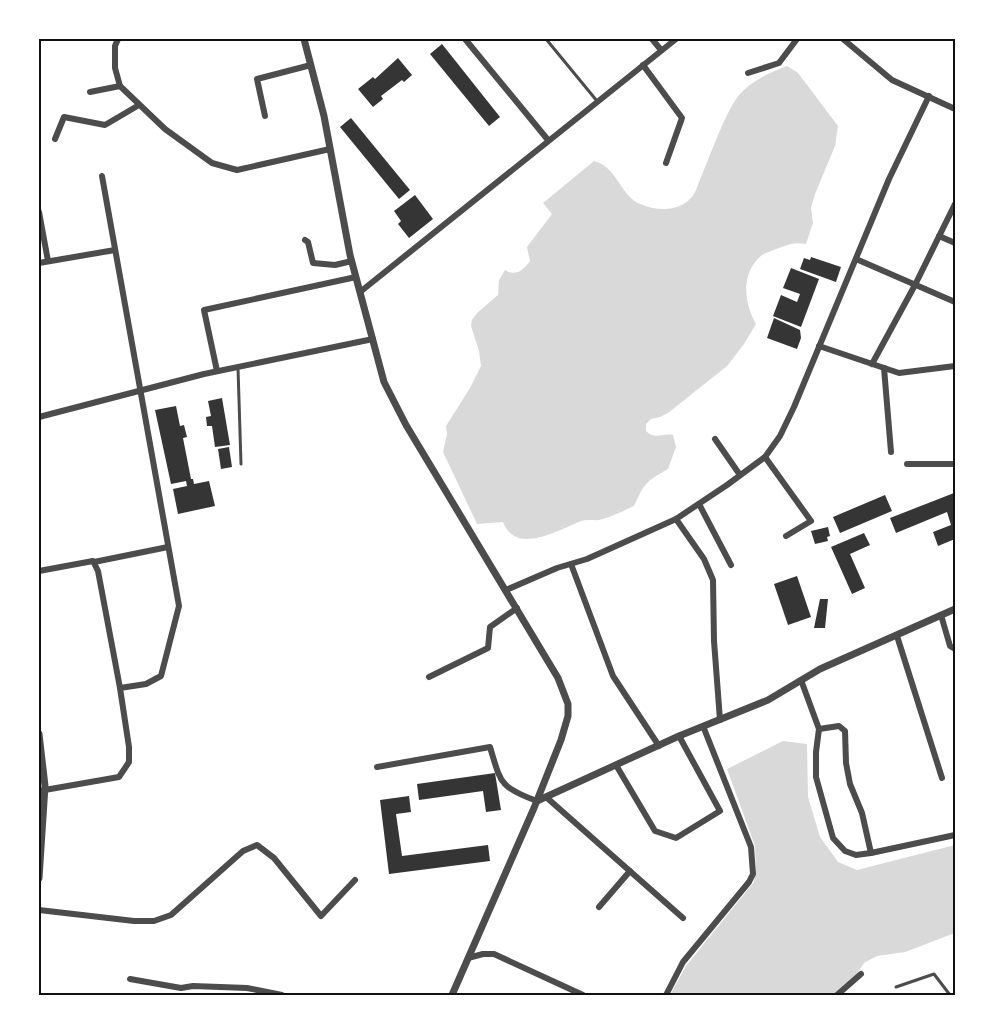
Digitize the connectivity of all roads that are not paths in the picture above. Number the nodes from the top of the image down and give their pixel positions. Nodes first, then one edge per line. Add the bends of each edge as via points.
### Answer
1 (118, 39) edge
2 (304, 39) edge
3 (465, 39) edge
4 (546, 39) edge
5 (652, 39) edge
6 (676, 39) edge
7 (797, 39) edge
8 (843, 39) edge
9 (661, 50) junction
10 (311, 65) junction
11 (643, 65) junction
12 (748, 73) dead end
13 (120, 86) junction
14 (90, 92) dead end
15 (929, 96) junction
16 (597, 101) junction
17 (139, 105) junction
18 (955, 109) edge
19 (265, 116) dead end
20 (55, 139) dead end
21 (548, 140) junction
22 (330, 149) junction
23 (666, 163) dead end
24 (102, 176) dead end
25 (955, 204) edge
26 (39, 212) edge
27 (939, 236) junction
28 (305, 240) dead end
29 (955, 243) edge
30 (116, 250) junction
31 (856, 259) junction
32 (48, 261) junction
33 (352, 261) junction
34 (39, 263) edge
35 (356, 277) junction
36 (915, 285) junction
37 (360, 291) junction
38 (955, 302) edge
39 (373, 339) junction
40 (819, 346) junction
41 (872, 364) junction
42 (955, 366) edge
43 (238, 367) junction
44 (884, 368) junction
45 (217, 371) junction
46 (139, 389) junction
47 (39, 417) edge
48 (715, 439) dead end
49 (891, 452) dead end
50 (765, 457) junction
51 (241, 464) dead end
52 (907, 464) dead end
53 (955, 464) edge
54 (740, 475) junction
55 (699, 504) junction
56 (676, 519) junction
57 (786, 536) dead end
58 (168, 548) junction
59 (94, 562) junction
60 (571, 564) junction
61 (731, 565) dead end
62 (39, 571) edge
63 (506, 590) junction
64 (517, 608) junction
65 (955, 609) edge
66 (941, 615) junction
67 (897, 636) junction
68 (955, 649) edge
69 (429, 677) dead end
70 (801, 680) junction
71 (120, 688) junction
72 (720, 720) junction
73 (703, 726) junction
74 (819, 729) junction
75 (39, 734) edge
76 (679, 736) junction
77 (659, 746) junction
78 (616, 765) junction
79 (377, 766) dead end
80 (942, 778) dead end
81 (42, 791) edge
82 (546, 797) junction
83 (537, 801) junction
84 (955, 835) edge
85 (871, 853) junction
86 (630, 872) junction
87 (39, 878) edge
88 (355, 880) dead end
89 (599, 907) dead end
90 (39, 910) edge
91 (683, 918) dead end
92 (468, 958) junction
93 (861, 974) dead end
94 (130, 979) dead end
95 (896, 987) dead end
96 (180, 992) edge
97 (282, 995) edge
98 (452, 995) edge
99 (583, 995) edge
100 (666, 995) edge
101 (837, 995) edge
102 (950, 995) edge

1 - 13 street via 115,68
2 - 10 street
3 - 21 street
4 - 16 lane
5 - 9 street
6 - 9 street
7 - 12 street via 779,63
8 - 15 street via 892,80
9 - 11 street
10 - 19 street via 257,79
10 - 22 street
11 - 16 street
11 - 23 street via 682,118
13 - 14 street
13 - 17 street
15 - 18 street
15 - 31 street
16 - 21 street
17 - 20 street via 105,125 64,117
17 - 22 street via 165,129 225,168 261,166
21 - 37 street
22 - 33 street
24 - 30 street
25 - 27 street
26 - 32 street
27 - 29 street
27 - 36 street
28 - 33 street via 313,263 335,266
30 - 32 street
30 - 46 street
31 - 36 street
31 - 40 street
32 - 34 street
33 - 35 street
35 - 37 street
35 - 45 street via 204,310
36 - 38 street
36 - 41 street
37 - 39 street
39 - 43 street
39 - 63 street via 384,382 406,425
40 - 41 street
40 - 50 street via 780,436
41 - 44 street
42 - 44 street via 899,373
43 - 45 street
43 - 51 lane
44 - 49 street
45 - 46 street
46 - 47 street
46 - 58 street
48 - 54 street
50 - 54 street
50 - 57 street via 811,521
52 - 53 street
54 - 55 street
55 - 56 street
55 - 61 street
56 - 60 street
56 - 72 street via 704,558 713,580
58 - 59 street
58 - 71 street via 179,606 161,676 146,684
59 - 62 street
59 - 71 street
60 - 63 street
60 - 77 street via 613,676
63 - 64 street
64 - 69 street via 490,627 488,648
64 - 83 street via 558,678 568,704 561,740
65 - 66 street
66 - 67 street
66 - 68 street via 950,646
67 - 70 street
67 - 80 street
70 - 72 street via 768,700
70 - 74 street
71 - 81 street via 129,762 119,777
72 - 73 street
73 - 76 street
73 - 100 street via 751,847 753,874 683,962
74 - 85 street via 839,726 845,730 848,774
74 - 85 street via 816,777 833,838 845,851 856,855
75 - 81 street via 45,769
76 - 77 street
76 - 78 street via 720,811 676,838 655,831
77 - 78 street
78 - 82 street
79 - 83 street via 490,747 500,782 514,793
81 - 87 street
82 - 83 street
82 - 86 street
83 - 92 street
84 - 85 street
86 - 89 street
86 - 91 street
88 - 90 street via 321,916 274,858 258,845 243,851 171,915 154,921
92 - 98 street
92 - 99 street via 494,954
93 - 101 street
94 - 96 street
95 - 102 lane via 934,974
96 - 97 street via 193,986 247,988

